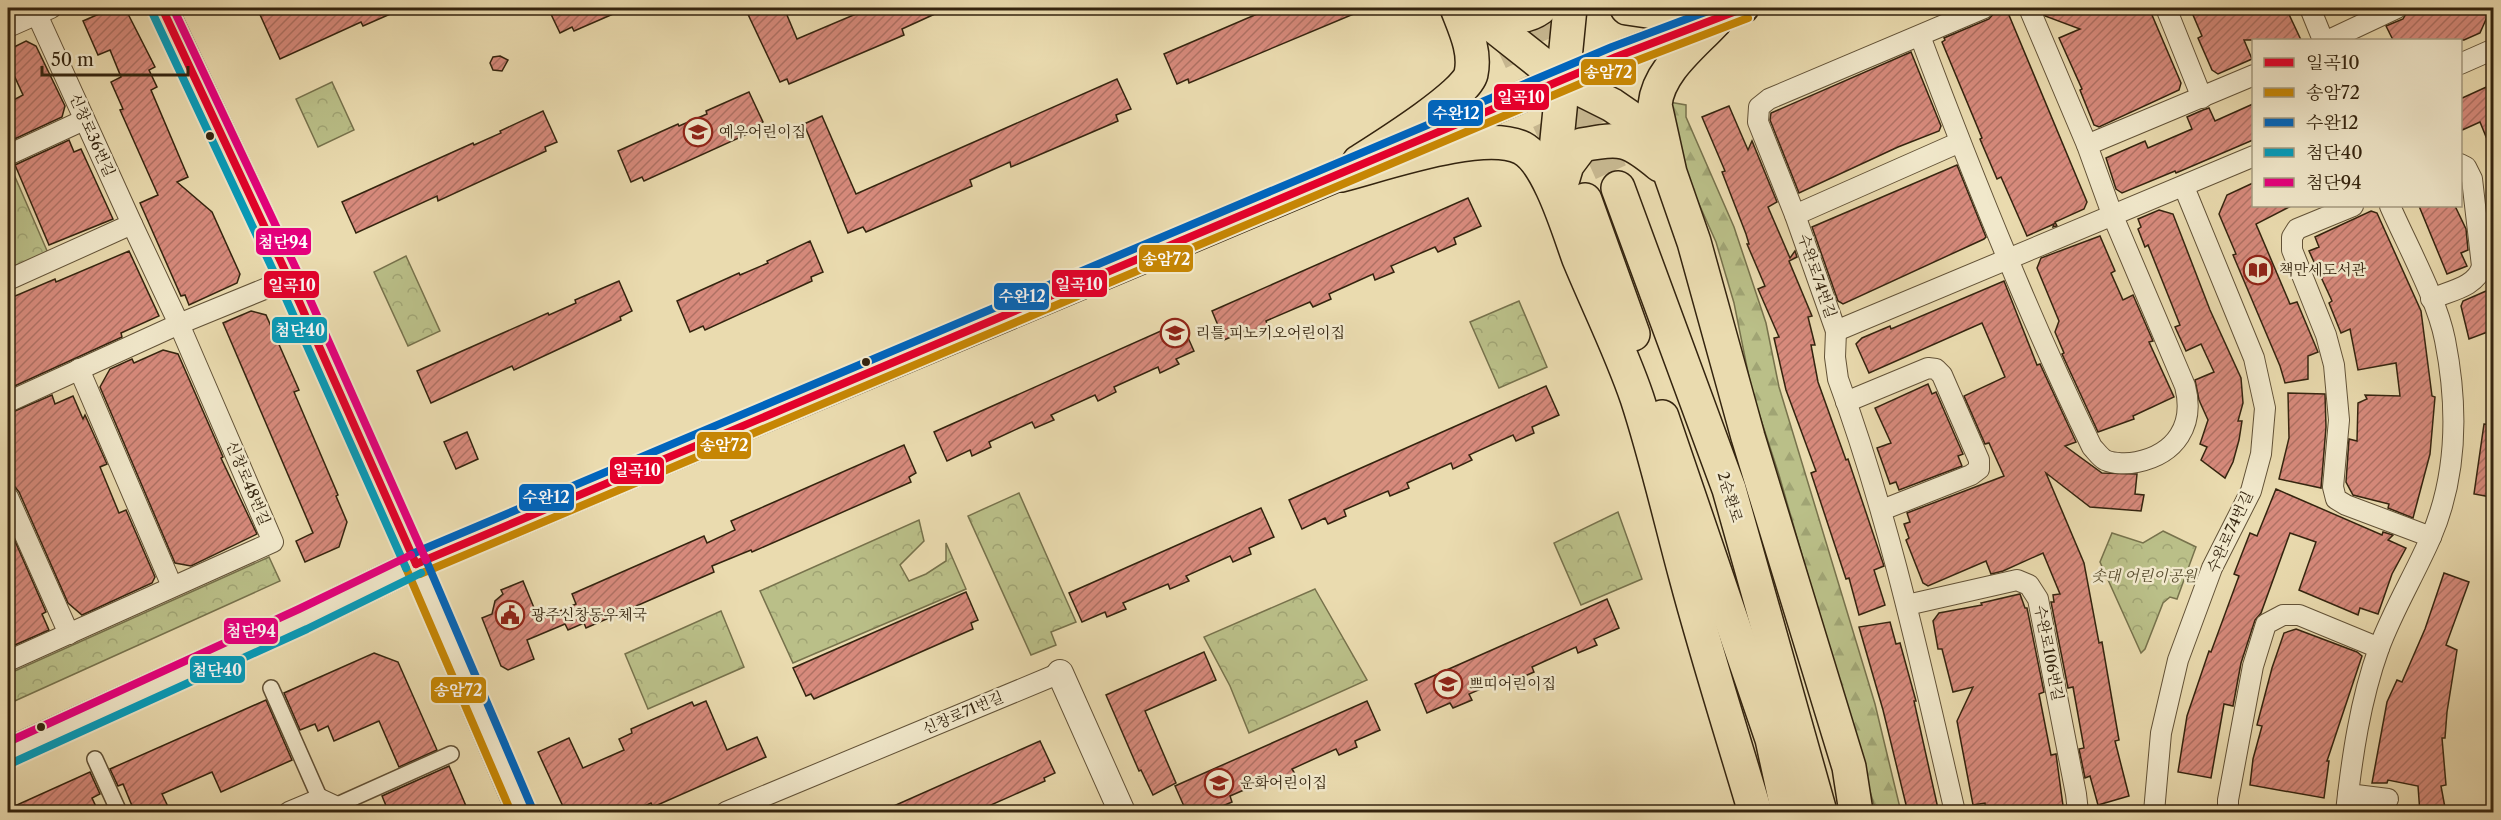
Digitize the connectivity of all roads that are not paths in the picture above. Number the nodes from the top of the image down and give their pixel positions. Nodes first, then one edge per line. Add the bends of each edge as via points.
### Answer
1 (162, 8) edge
2 (1457, 8) edge
3 (1471, 8) edge
4 (1486, 8) edge
5 (1540, 8) edge
6 (1570, 8) edge
7 (1627, 8) edge
8 (1744, 8) edge
9 (1983, 8) edge
10 (2029, 8) edge
11 (2166, 8) edge
12 (2310, 8) edge
13 (2397, 8) edge
14 (41, 9) edge
15 (1715, 21) junction
16 (8, 27) edge
17 (1920, 36) junction
18 (2323, 39) edge
19 (2331, 39) edge
20 (2493, 49) edge
21 (2462, 63) edge
22 (2252, 75) edge
23 (1562, 80) junction
24 (2202, 98) junction
25 (84, 120) junction
26 (1960, 142) junction
27 (2087, 145) junction
28 (8, 155) edge
29 (2252, 156) edge
30 (2462, 165) edge
31 (1670, 173) junction
32 (1341, 175) junction
33 (2184, 187) junction
34 (1618, 188) tunnel mouth
35 (1572, 200) junction
36 (2351, 207) edge
37 (2390, 207) edge
38 (2112, 214) junction
39 (1795, 215) junction
40 (132, 224) junction
41 (2007, 259) junction
42 (289, 279) junction
43 (8, 280) edge
44 (2431, 299) junction
45 (179, 324) junction
46 (1836, 331) junction
47 (79, 369) junction
48 (8, 402) edge
49 (1846, 402) junction
50 (8, 497) edge
51 (1882, 510) junction
52 (2431, 537) junction
53 (416, 564) junction
54 (172, 586) junction
55 (1907, 605) junction
56 (69, 634) junction
57 (2379, 648) junction
58 (8, 660) edge
59 (1060, 673) joint
60 (271, 688) dead end
61 (8, 753) edge
62 (451, 754) dead end
63 (95, 759) dead end
64 (2388, 799) dead end
65 (2347, 803) edge
66 (332, 806) edge
67 (119, 813) edge
68 (289, 813) edge
69 (522, 813) edge
70 (726, 813) edge
71 (1122, 813) edge
72 (1755, 813) edge
73 (1788, 813) edge
74 (1820, 813) edge
75 (1856, 813) edge
76 (1955, 813) edge
77 (2078, 813) edge
78 (2154, 813) edge
79 (2228, 813) edge

1 - 42 main road
2 - 32 highway via 1472,60 1470,77 1462,89
3 - 23 highway
4 - 5 highway via 1520,16
6 - 23 highway
7 - 15 highway
8 - 15 main road
9 - 17 street, 수완로74번길
10 - 27 street
11 - 24 street
12 - 18 street
13 - 19 street
14 - 16 street, 신창로36번길
14 - 25 street, 신창로36번길
15 - 23 main road
15 - 31 highway via 1664,76 1656,94
17 - 26 street
17 - 39 street, 수완로74번길 via 1759,106 1758,122
20 - 21 street
22 - 24 street
23 - 31 highway via 1612,105 1640,126
23 - 32 main road
23 - 35 highway via 1554,170
24 - 27 street
25 - 28 street
25 - 40 street, 신창로36번길
26 - 39 street, 수완로74번길
26 - 41 street
27 - 38 street
29 - 33 street, 수완로74번길
30 - 44 street via 2472,179 2480,275
31 - 35 highway via 1628,142 1609,140 1582,146 1567,165
31 - 75 highway via 1694,242 1748,437 1849,767
32 - 35 highway via 1455,146 1509,143 1530,154
32 - 53 main road
33 - 38 street, 수완로74번길
33 - 78 street, 수완로74번길 via 2254,358 2265,408 2261,454 2251,491 2212,568 2178,660 2161,733
34 - 74 highway, 2순환로 via 1729,489
35 - 72 highway via 1579,257 1636,397
35 - 73 highway via 1690,494 1772,739
36 - 52 street via 2297,229 2292,237 2292,250 2326,335 2334,366 2339,420 2332,487 2336,499 2346,505
37 - 44 street
38 - 41 street, 수완로74번길
38 - 41 street via 2188,399 2184,428 2174,445 2154,459 2127,464 2105,460 2092,447
39 - 46 street, 수완로74번길
40 - 43 street
40 - 45 street, 신창로48번길
41 - 46 street, 수완로74번길
42 - 45 street
42 - 53 main road
44 - 52 street via 2445,339 2454,397 2448,484
45 - 47 street
45 - 54 street, 신창로48번길 via 273,542
46 - 49 street via 1838,379
47 - 48 street
47 - 54 street
49 - 51 street
49 - 51 street via 1928,368 1936,369 1979,460 1979,469 1971,475
50 - 56 street
51 - 55 street
52 - 57 street
53 - 61 main road
53 - 69 main road
54 - 56 street, 신창로48번길
55 - 76 street
55 - 77 street, 수완로106번길 via 2017,580 2029,585 2038,599
56 - 58 street, 신창로48번길
57 - 65 street via 2355,738
57 - 79 street via 2299,615 2283,615 2266,624 2253,666
59 - 70 street, 신창로71번길
59 - 71 street, 신창로71번길
60 - 66 street
62 - 66 street
63 - 67 street
64 - 65 street
66 - 68 street

